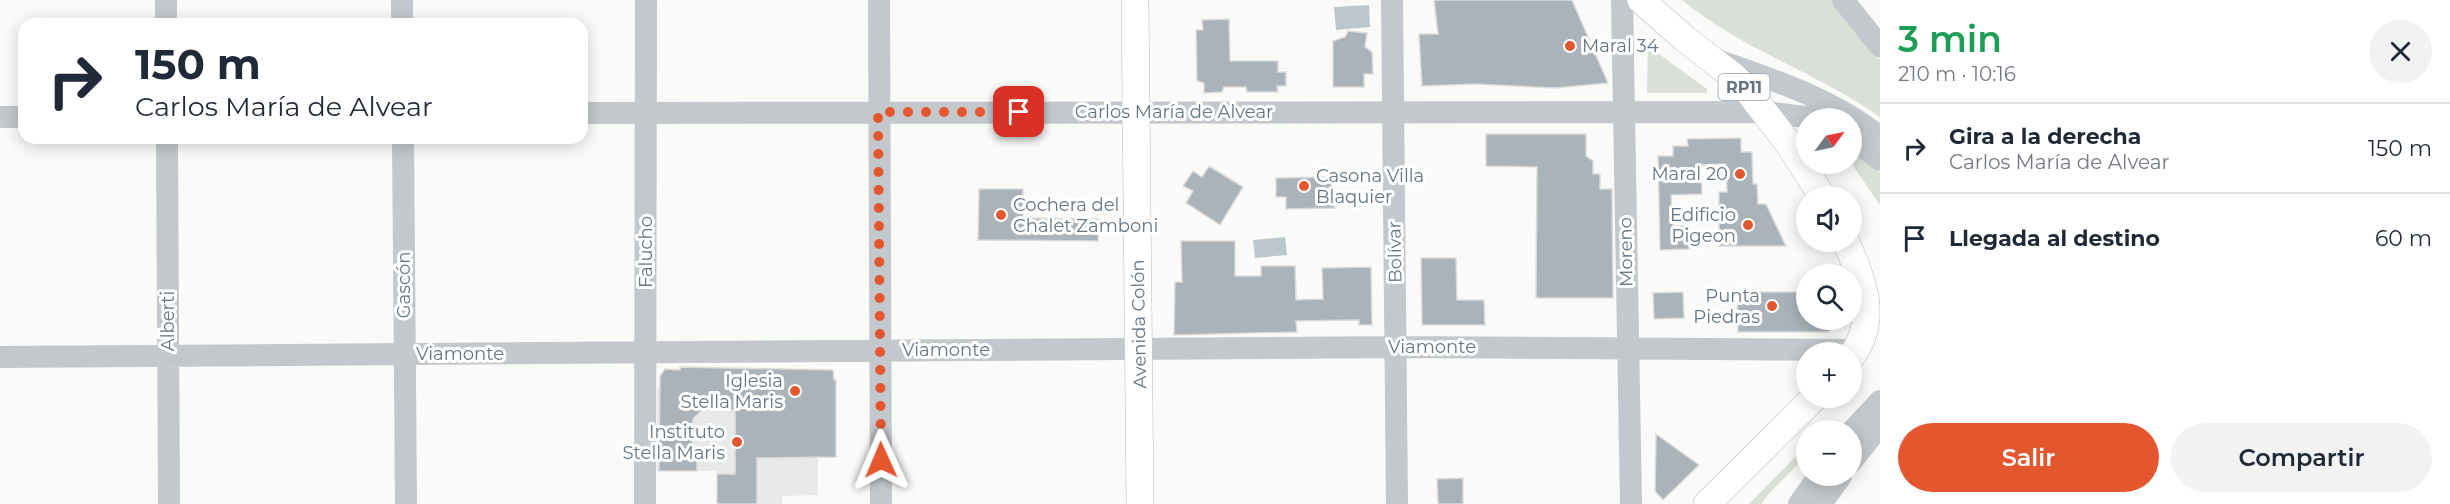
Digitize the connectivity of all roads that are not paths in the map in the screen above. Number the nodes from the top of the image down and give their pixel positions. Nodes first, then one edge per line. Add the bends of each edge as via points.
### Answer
1 (166, 0) edge
2 (402, 0) edge
3 (646, 0) edge
4 (879, 0) edge
5 (1135, 0) edge
6 (1392, 0) edge
7 (1622, 0) edge
8 (1641, 0) edge
9 (1843, 0) edge
10 (166, 18) edge
11 (402, 18) edge
12 (1880, 46) edge
13 (1711, 58) junction
14 (878, 112) junction
15 (1136, 112) junction
16 (1393, 112) junction
17 (1623, 112) junction
18 (1766, 112) junction
19 (588, 113) edge
20 (646, 113) junction
21 (1796, 116) edge
22 (0, 117) edge
23 (18, 117) edge
24 (1880, 137) edge
25 (167, 144) edge
26 (403, 144) edge
27 (1862, 146) edge
28 (1880, 160) edge
29 (1815, 186) edge
30 (1850, 252) edge
31 (1860, 342) edge
32 (1397, 347) junction
33 (1628, 348) junction
34 (1139, 349) junction
35 (880, 351) junction
36 (1796, 352) edge
37 (646, 353) junction
38 (404, 354) junction
39 (168, 356) junction
40 (0, 357) edge
41 (1880, 401) edge
42 (1804, 408) edge
43 (1862, 420) edge
44 (1880, 426) edge
45 (1862, 448) edge
46 (1812, 486) edge
47 (1834, 486) edge
48 (169, 504) edge
49 (406, 504) edge
50 (645, 504) edge
51 (881, 504) edge
52 (1140, 504) edge
53 (1397, 504) edge
54 (1631, 504) edge
55 (1707, 504) edge
56 (1799, 504) edge
57 (1821, 504) edge

1 - 10 street
2 - 11 street
3 - 20 street, Falucho
4 - 14 street
5 - 15 main road, Avenida Colón
6 - 16 street, Bolívar
7 - 17 street, Moreno
8 - 13 main road, RP11
9 - 12 street
13 - 18 main road, RP11
13 - 24 street via 1824,102
14 - 15 street, Carlos María de Alvear
14 - 20 street, Carlos María de Alvear
14 - 35 street
15 - 16 street, Carlos María de Alvear
15 - 34 main road, Avenida Colón
16 - 17 street, Carlos María de Alvear
16 - 32 street, Bolívar
17 - 18 street, Carlos María de Alvear
17 - 33 street, Moreno
18 - 21 street, Carlos María de Alvear
18 - 29 main road, RP11
19 - 20 street, Carlos María de Alvear
20 - 37 street, Falucho
22 - 23 street
25 - 39 street, Alberti
26 - 38 street, Gascón
27 - 28 street
30 - 31 main road via 1867,310 1867,326
32 - 33 street, Viamonte
32 - 34 street, Viamonte
32 - 53 street, Bolívar
33 - 36 street, Viamonte
33 - 54 street, Moreno
34 - 35 street, Viamonte
34 - 52 main road, Avenida Colón
35 - 37 street, Viamonte
35 - 51 street
37 - 38 street, Viamonte
37 - 50 street, Falucho
38 - 39 street, Viamonte
38 - 49 street, Gascón
39 - 40 street, Viamonte
39 - 48 street, Alberti
41 - 43 street
42 - 55 main road
44 - 45 street
46 - 56 street
47 - 57 street

